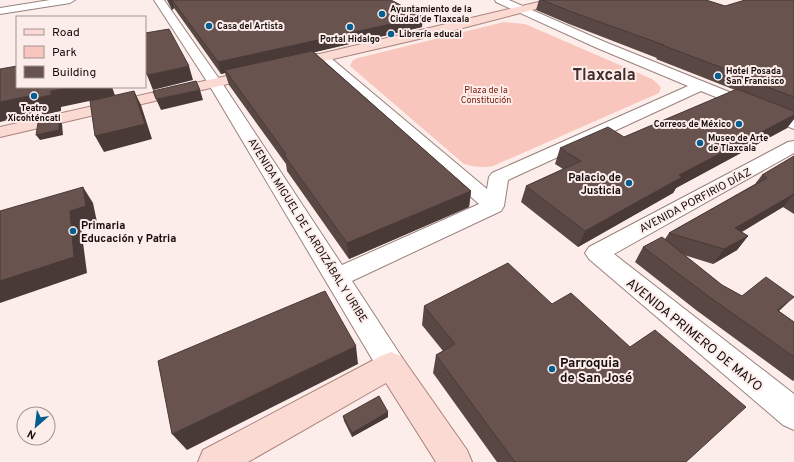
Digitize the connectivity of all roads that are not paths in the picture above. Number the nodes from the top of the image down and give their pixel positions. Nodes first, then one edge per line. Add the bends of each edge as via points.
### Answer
1 (70, 0) edge
2 (159, 0) edge
3 (500, 0) edge
4 (559, 0) edge
5 (520, 9) junction
6 (0, 10) edge
7 (321, 57) junction
8 (215, 83) junction
9 (700, 86) junction
10 (794, 124) edge
11 (0, 132) edge
12 (794, 146) edge
13 (494, 206) junction
14 (597, 253) joint
15 (338, 277) junction
16 (392, 365) junction
17 (794, 414) edge
18 (215, 462) edge
19 (455, 462) edge

1 - 6 street
2 - 8 street, AVENIDA MIGUEL DE LARDIZÁBAL Y URIBE
3 - 5 street
4 - 5 main road
5 - 7 main road
5 - 9 street
7 - 8 main road
7 - 13 street
8 - 11 main road
8 - 15 street, AVENIDA MIGUEL DE LARDIZÁBAL Y URIBE
9 - 10 street
9 - 13 street via 499,177
12 - 14 street, AVENIDA PORFIRIO DÍAZ
13 - 15 street
14 - 17 street, AVENIDA PRIMERO DE MAYO
15 - 16 street, AVENIDA MIGUEL DE LARDIZÁBAL Y URIBE
16 - 18 main road
16 - 19 main road, AVENIDA MIGUEL DE LARDIZÁBAL Y URIBE

